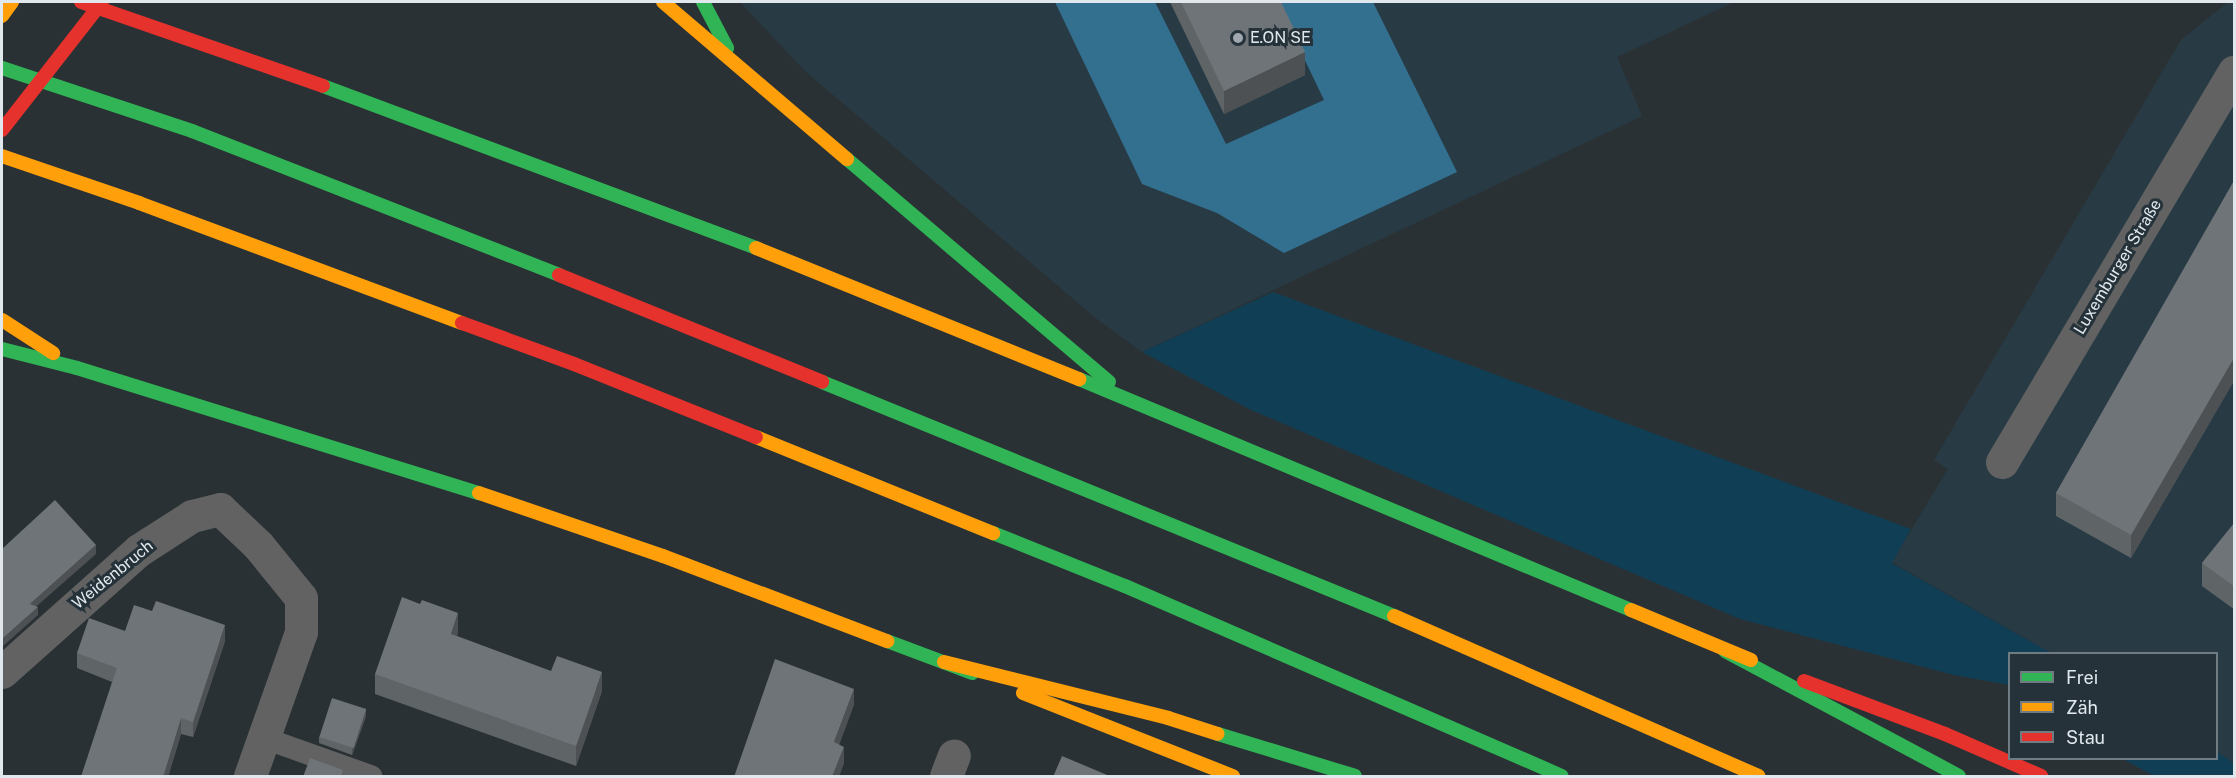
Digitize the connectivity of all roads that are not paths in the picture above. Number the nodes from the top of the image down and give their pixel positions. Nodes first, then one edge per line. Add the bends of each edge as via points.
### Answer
1 (12, 2) edge
2 (81, 2) edge
3 (102, 2) edge
4 (663, 2) edge
5 (703, 2) edge
6 (2, 16) edge
7 (735, 63) junction
8 (2, 68) edge
9 (2235, 72) edge
10 (2, 130) edge
11 (2, 156) edge
12 (2, 320) edge
13 (2, 349) edge
14 (77, 368) junction
15 (1132, 401) junction
16 (2002, 462) dead end
17 (1725, 651) junction
18 (944, 662) junction
19 (2, 672) edge
20 (264, 738) junction
21 (250, 777) edge
22 (371, 777) edge
23 (1233, 777) edge
24 (1355, 777) edge
25 (1561, 777) edge
26 (1758, 777) edge
27 (1959, 777) edge
28 (2041, 777) edge

1 - 6 main road
2 - 15 main road via 236,54 689,221
3 - 10 main road
4 - 7 main road
5 - 7 main road
7 - 15 main road
8 - 26 main road via 192,131 602,292 1417,626
9 - 16 street, Luxemburger Straße
11 - 25 main road via 139,202 574,364 853,474 1125,586
12 - 14 main road
13 - 14 main road
14 - 18 main road via 451,483 663,556
15 - 17 main road
17 - 27 main road
17 - 28 main road via 1945,734
18 - 23 main road
18 - 24 main road via 1168,718
19 - 20 street, Weidenbruch via 139,550 192,516 220,509 258,545 301,598 301,632
20 - 21 street, Weidenbruch
20 - 22 lane

